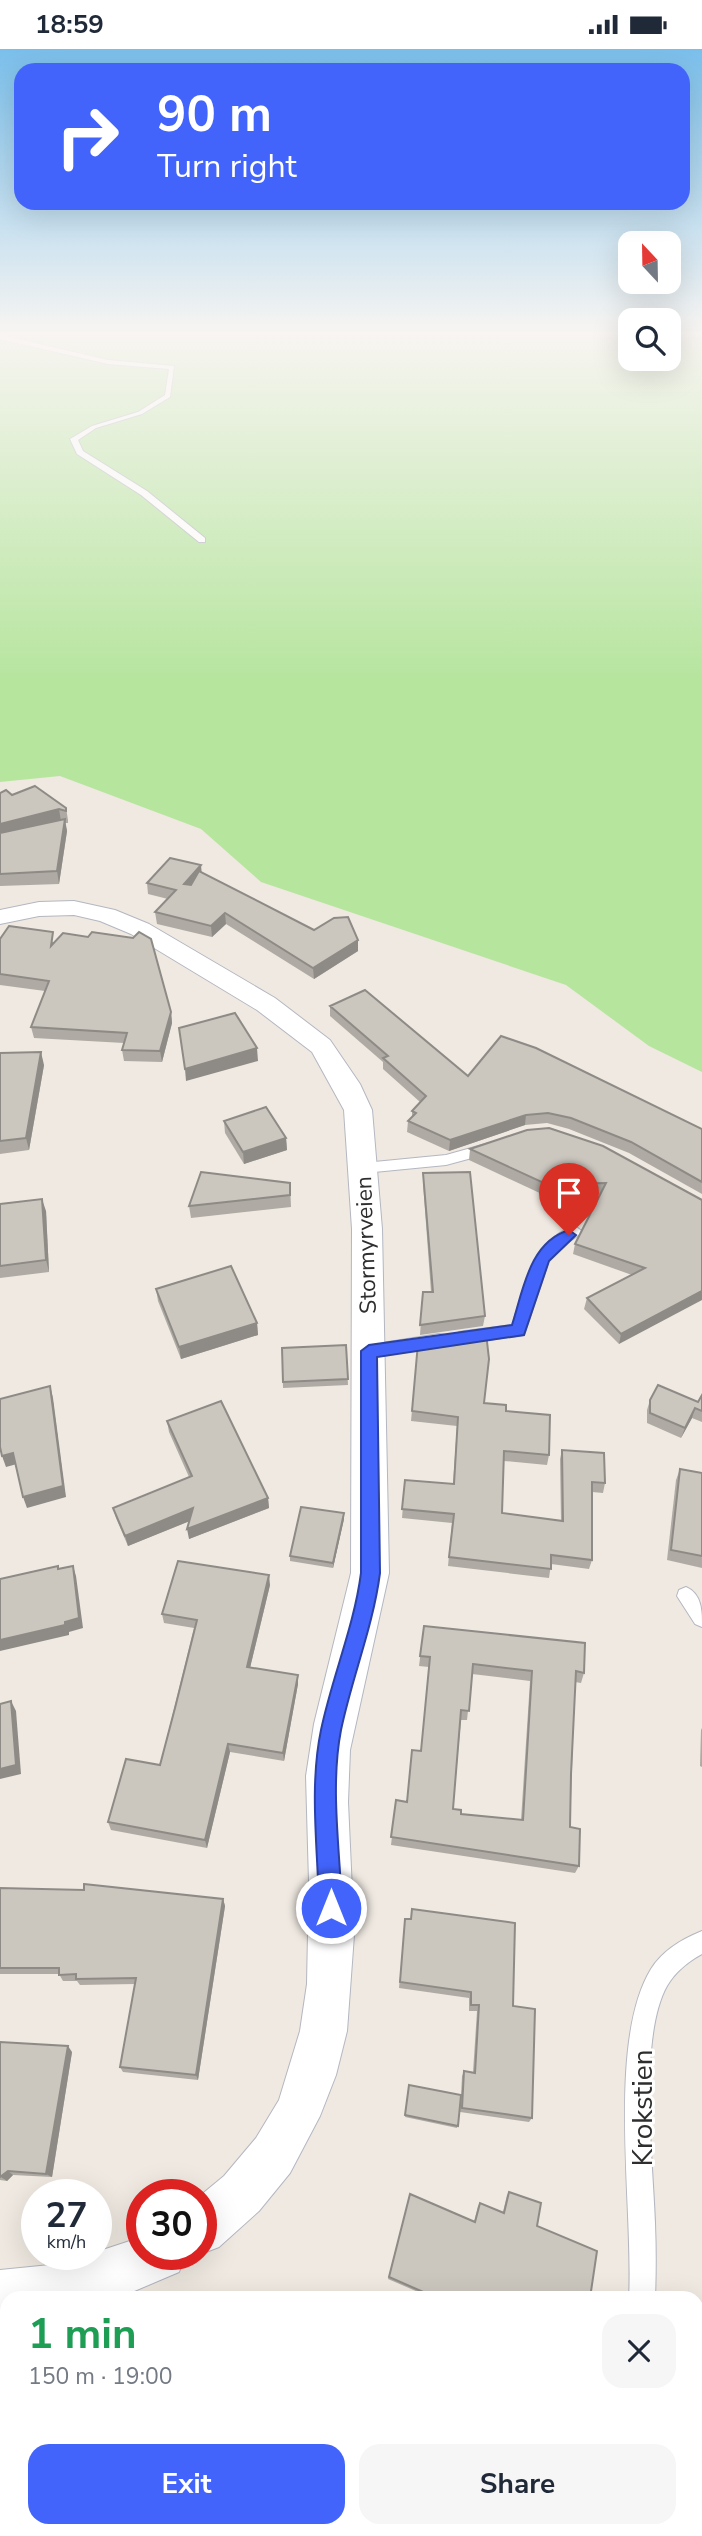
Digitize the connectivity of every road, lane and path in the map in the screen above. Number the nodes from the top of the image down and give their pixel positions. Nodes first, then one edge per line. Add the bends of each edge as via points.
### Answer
1 (78, 449) edge
2 (202, 540) dead end
3 (0, 917) edge
4 (502, 1143) edge
5 (364, 1168) junction
6 (576, 1231) dead end
7 (369, 1351) junction
8 (686, 1596) dead end
9 (702, 1618) edge
10 (702, 1943) edge
11 (217, 2217) edge
12 (126, 2269) edge
13 (57, 2291) edge
14 (642, 2291) edge

1 - 2 lane via 176,516
3 - 5 street, Stormyrveien via 74,908 107,915 152,936 266,1004 321,1046 346,1084 358,1110
4 - 5 lane via 446,1160
5 - 7 street, Stormyrveien
6 - 7 lane via 542,1258 518,1331
7 - 11 street, Stormyrveien via 370,1573 366,1607 331,1731 327,1778 329,1999 303,2105 279,2151 234,2204
8 - 9 lane
10 - 14 lane, Krokstien via 689,1947 657,1980 644,2017 638,2076 645,2225
12 - 13 street

